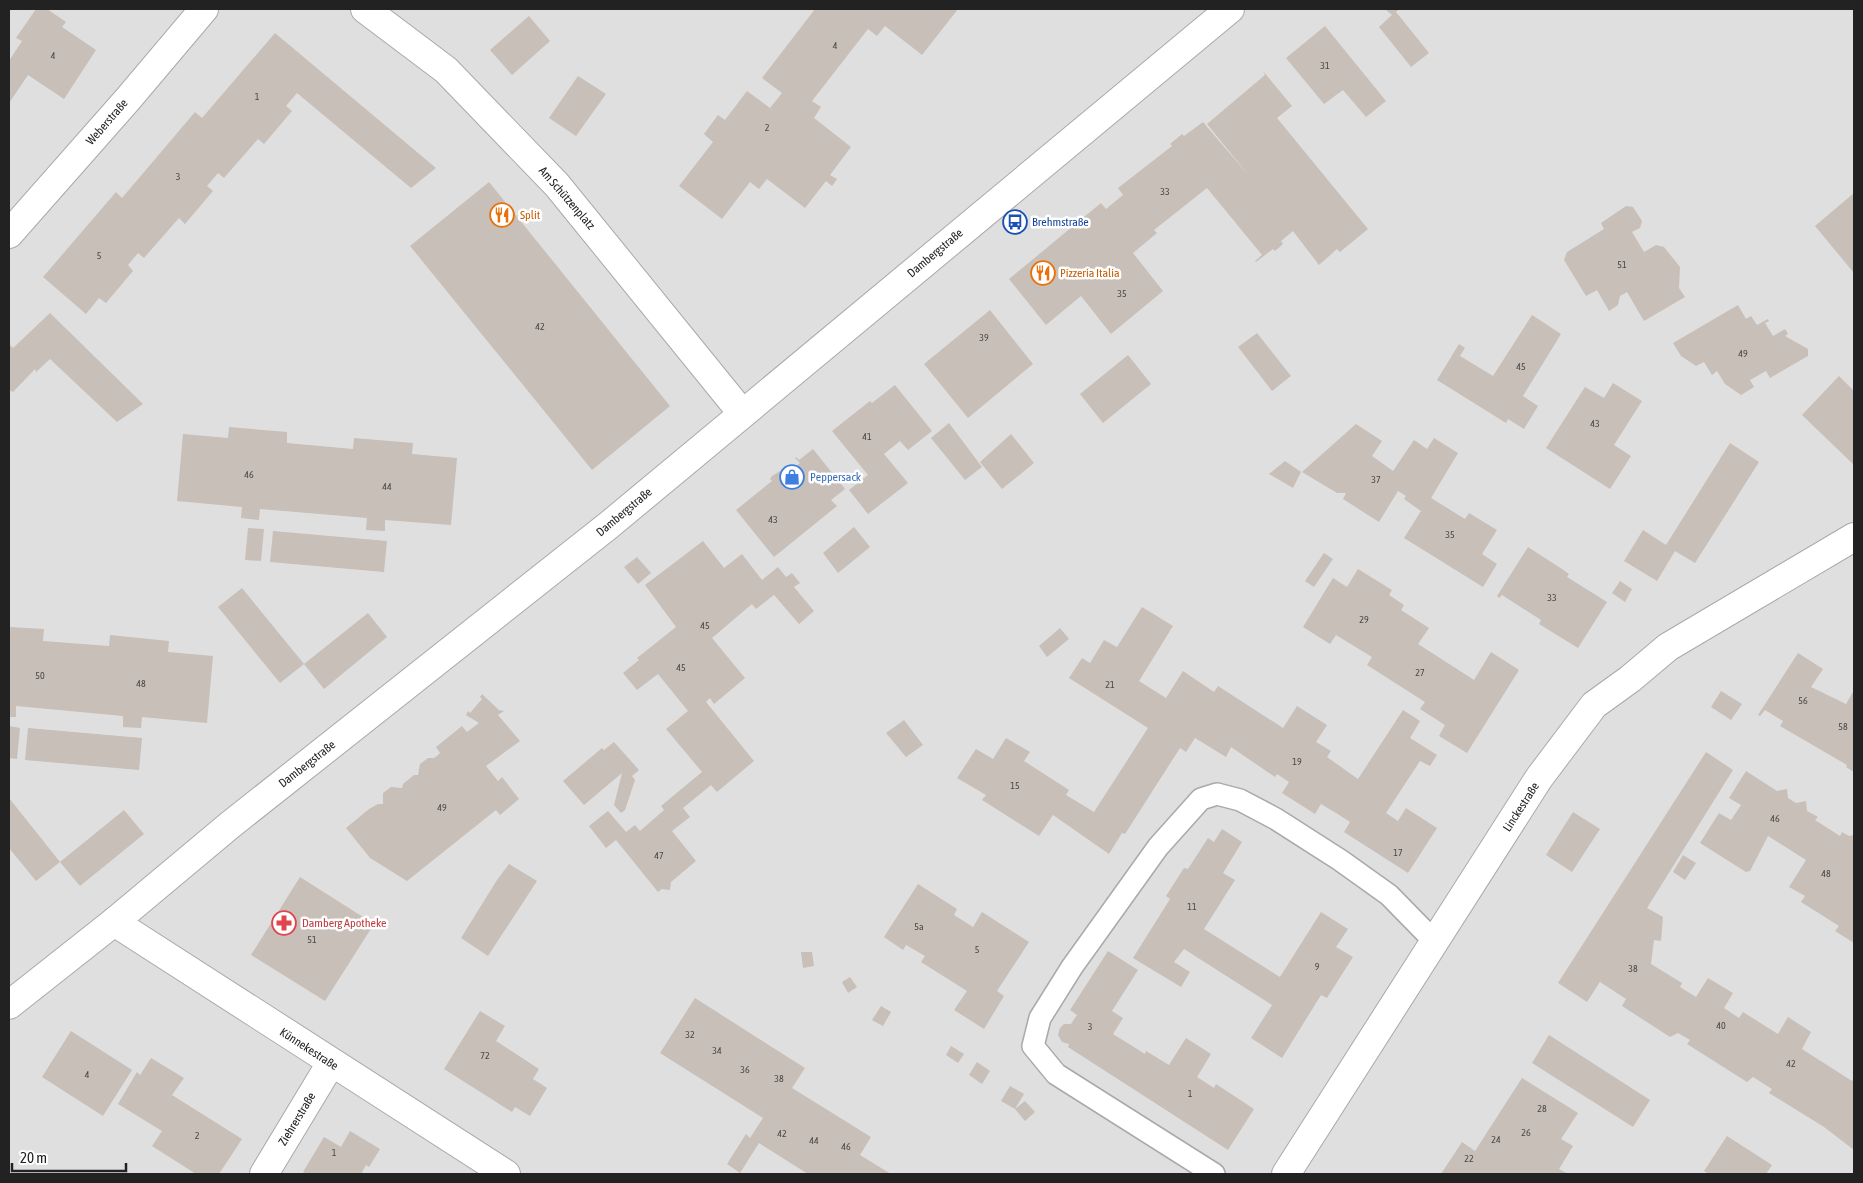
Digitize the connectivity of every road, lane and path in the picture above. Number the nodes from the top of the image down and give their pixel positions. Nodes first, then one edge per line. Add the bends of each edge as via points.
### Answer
1 (204, 9) edge
2 (365, 9) edge
3 (1230, 9) edge
4 (9, 234) edge
5 (742, 413) junction
6 (1854, 537) edge
7 (114, 922) junction
8 (1435, 942) junction
9 (9, 1005) edge
10 (331, 1063) junction
11 (264, 1174) edge
12 (506, 1174) edge
13 (1214, 1174) edge
14 (1286, 1174) edge

1 - 4 street, Weberstraße
2 - 5 street, Am Schützenplatz via 446,70 557,185
3 - 5 street, Dambergstraße
5 - 7 street, Dambergstraße via 609,525 230,825
6 - 8 street, Linckestraße via 1668,647 1630,680 1594,705 1539,778
7 - 9 street, Dambergstraße
7 - 10 street, Künnekestraße
8 - 13 lane via 1389,895 1276,819 1240,800 1217,794 1201,799 1182,818 1072,967 1040,1018 1033,1046 1056,1074
8 - 14 street, Linckestraße
10 - 11 street, Ziehrerstraße
10 - 12 street, Künnekestraße

